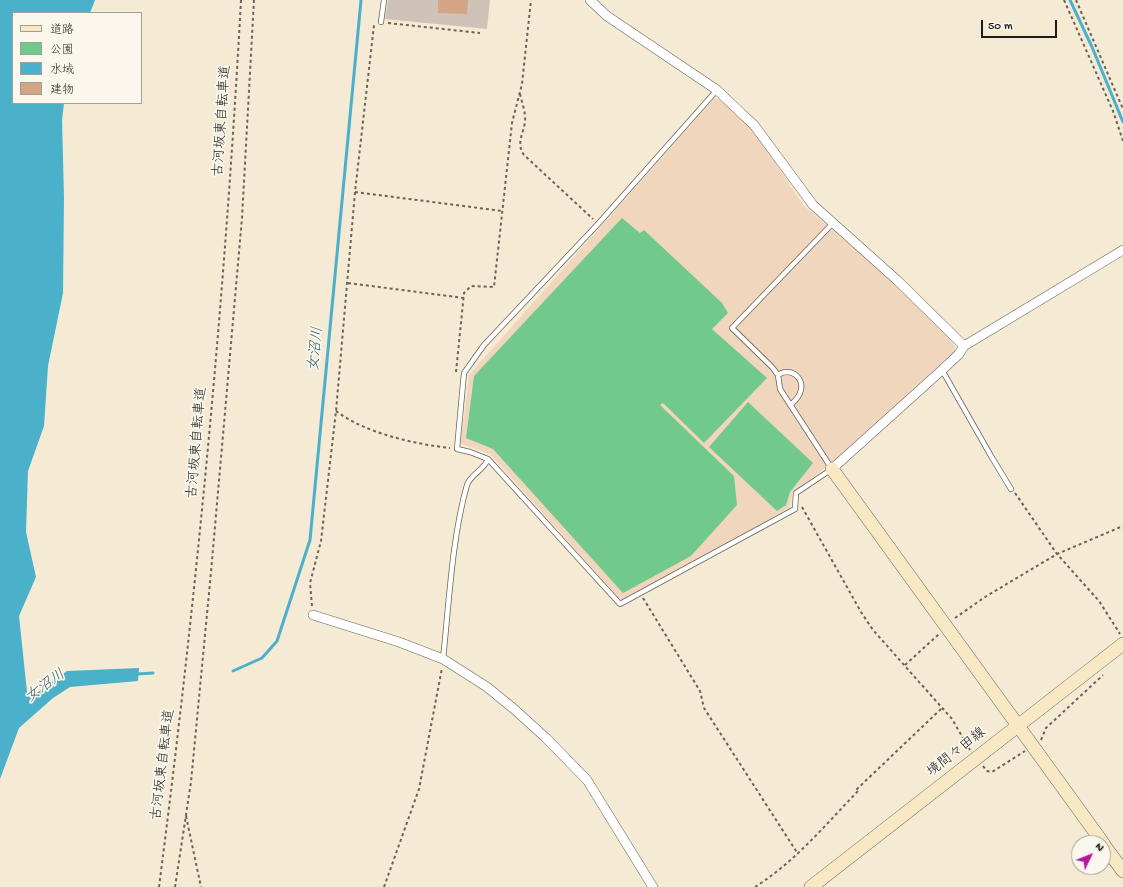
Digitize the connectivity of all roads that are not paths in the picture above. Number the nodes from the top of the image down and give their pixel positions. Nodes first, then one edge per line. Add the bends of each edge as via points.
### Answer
1 (384, 0) edge
2 (590, 0) edge
3 (381, 22) road end
4 (717, 90) junction
5 (833, 223) junction
6 (1123, 250) edge
7 (964, 346) junction
8 (942, 370) junction
9 (778, 375) junction
10 (790, 405) junction
11 (488, 459) junction
12 (832, 470) junction
13 (1011, 489) road end
14 (313, 615) road end
15 (1123, 644) edge
16 (444, 659) junction
17 (1018, 726) junction
18 (1097, 835) edge
19 (1111, 854) edge
20 (1123, 871) edge
21 (653, 887) edge
22 (811, 887) edge

1 - 3 lane
2 - 4 street via 607,16
4 - 5 street via 754,125 813,205
4 - 11 lane via 598,224 484,345 464,373 457,449
5 - 7 street via 898,281
5 - 9 lane via 732,328 772,366
6 - 7 street
7 - 8 street
8 - 12 street
8 - 13 lane
9 - 10 lane via 780,389
9 - 10 lane via 790,371 800,378 800,394
10 - 12 lane
11 - 12 lane via 620,604 795,509 796,493
11 - 16 lane via 486,465 467,483 456,542
12 - 17 street
14 - 16 street
15 - 17 street, 境間々田線
16 - 21 street via 514,709 588,780
17 - 18 street
17 - 22 street, 境間々田線
19 - 20 street

